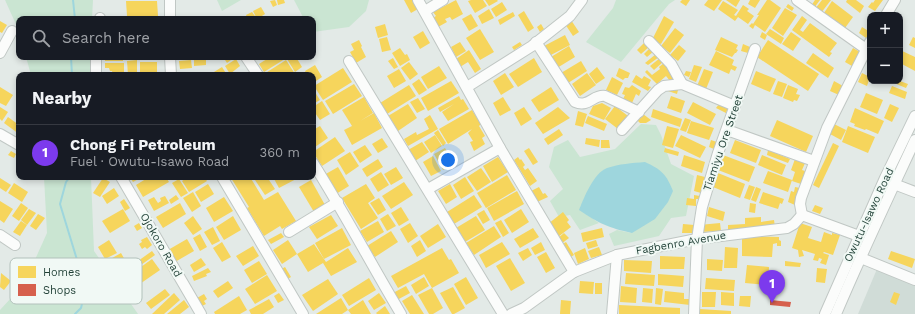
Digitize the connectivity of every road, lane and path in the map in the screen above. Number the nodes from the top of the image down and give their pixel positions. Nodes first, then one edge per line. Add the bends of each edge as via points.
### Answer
1 (170, 0) edge
2 (418, 0) edge
3 (444, 0) edge
4 (582, 0) edge
5 (797, 0) edge
6 (894, 0) edge
7 (425, 11) junction
8 (888, 12) edge
9 (170, 16) edge
10 (12, 31) dead end
11 (649, 41) dead end
12 (536, 42) junction
13 (867, 45) edge
14 (867, 48) edge
15 (755, 49) dead end
16 (0, 53) edge
17 (96, 60) edge
18 (170, 60) edge
19 (248, 60) edge
20 (349, 61) dead end
21 (96, 72) edge
22 (171, 72) edge
23 (256, 72) edge
24 (682, 84) junction
25 (467, 87) junction
26 (735, 106) junction
27 (639, 112) junction
28 (915, 116) edge
29 (622, 130) dead end
30 (727, 130) junction
31 (0, 134) edge
32 (915, 140) edge
33 (16, 143) edge
34 (500, 148) junction
35 (814, 161) junction
36 (316, 168) edge
37 (123, 180) edge
38 (224, 180) edge
39 (894, 184) junction
40 (428, 189) junction
41 (915, 192) edge
42 (338, 202) junction
43 (802, 215) junction
44 (289, 232) dead end
45 (0, 236) edge
46 (859, 236) junction
47 (697, 239) junction
48 (15, 245) dead end
49 (617, 255) junction
50 (861, 258) junction
51 (574, 272) junction
52 (915, 280) edge
53 (524, 311) edge
54 (201, 314) edge
55 (303, 314) edge
56 (401, 314) edge
57 (503, 314) edge
58 (511, 314) edge
59 (612, 314) edge
60 (694, 314) edge
61 (825, 314) edge
62 (836, 314) edge

1 - 9 street
2 - 7 street
3 - 7 street
4 - 12 street via 570,16
5 - 13 street
6 - 8 street
7 - 25 street
10 - 16 street
11 - 24 street via 677,73
12 - 25 street
12 - 27 street via 576,102 586,104 605,96
14 - 35 street via 827,128
15 - 26 street, Tiamiyu Ore Street
17 - 21 street
18 - 22 street
19 - 23 street
20 - 40 street
24 - 26 street
24 - 27 street via 664,86
25 - 34 street
26 - 30 street, Tiamiyu Ore Street
27 - 29 street
28 - 46 street, Owutu-Isawo Road
30 - 35 street
30 - 47 street, Tiamiyu Ore Street via 704,199
31 - 33 street
32 - 39 street, Owutu-Isawo Road
34 - 40 street
34 - 51 street
35 - 43 street via 801,198
36 - 42 street
37 - 54 street, Ojokoro Road
38 - 55 street
39 - 41 street
39 - 50 street, Owutu-Isawo Road
40 - 57 street
42 - 44 street
42 - 56 street via 354,235
43 - 46 street
43 - 47 street, Fagbenro Avenue via 787,228
45 - 48 street
46 - 61 street, Owutu-Isawo Road
47 - 49 street, Fagbenro Avenue
47 - 60 street, Tiamiyu Ore Street
49 - 51 street, Fagbenro Avenue
49 - 59 street
50 - 52 street
50 - 62 street, Owutu-Isawo Road
51 - 53 street, Fagbenro Avenue
53 - 58 street, Fagbenro Avenue

